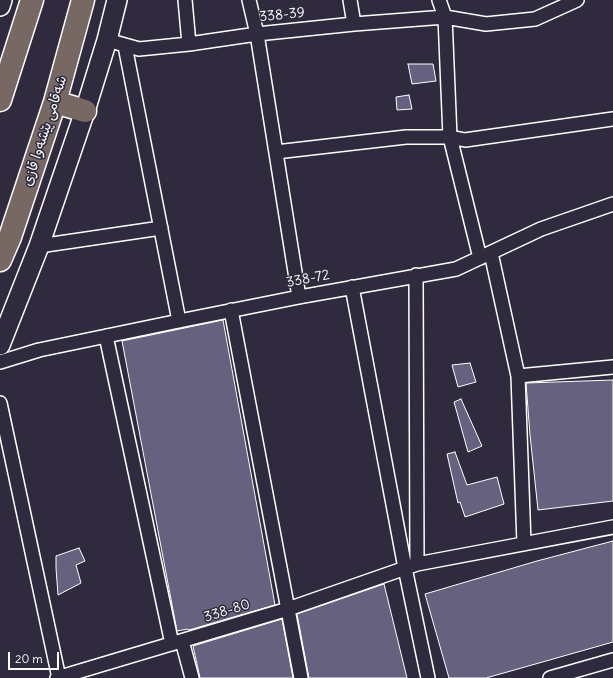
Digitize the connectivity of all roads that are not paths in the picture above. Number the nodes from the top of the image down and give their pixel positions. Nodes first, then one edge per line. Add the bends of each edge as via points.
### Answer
1 (2, 0) edge
2 (32, 0) edge
3 (83, 0) edge
4 (117, 0) edge
5 (185, 0) edge
6 (249, 0) edge
7 (350, 0) edge
8 (439, 0) edge
9 (577, 0) edge
10 (0, 6) edge
11 (445, 17) junction
12 (354, 24) junction
13 (257, 34) junction
14 (116, 43) junction
15 (189, 44) junction
16 (2, 88) edge
17 (55, 102) junction
18 (85, 111) junction
19 (613, 118) edge
20 (450, 137) junction
21 (276, 152) junction
22 (613, 204) edge
23 (161, 228) junction
24 (39, 246) junction
25 (485, 256) junction
26 (0, 260) edge
27 (416, 275) junction
28 (352, 287) junction
29 (299, 296) junction
30 (231, 310) junction
31 (179, 321) junction
32 (106, 336) junction
33 (0, 345) edge
34 (0, 362) edge
35 (613, 366) edge
36 (518, 376) junction
37 (0, 403) edge
38 (613, 527) edge
39 (524, 544) junction
40 (417, 564) junction
41 (405, 568) junction
42 (288, 609) junction
43 (177, 642) junction
44 (613, 660) edge
45 (63, 677) edge
46 (192, 678) edge
47 (301, 678) edge
48 (428, 678) edge
49 (550, 678) edge

1 - 10 street
2 - 16 highway
3 - 17 highway, شەقامی پێشەوا قازی
4 - 14 street
5 - 15 street
6 - 13 street
7 - 12 street
8 - 11 street
9 - 11 street, 338-39 via 535,20 486,24
11 - 12 street, 338-39
11 - 20 street
12 - 13 street, 338-39
13 - 15 street, 338-39
13 - 21 street
14 - 15 street, 338-39 via 139,49
14 - 18 street
14 - 23 street
17 - 18 highway
17 - 26 highway, شەقامی پێشەوا قازی
18 - 24 street
19 - 20 street via 465,140
20 - 21 street via 406,137
20 - 25 street
21 - 29 street
22 - 25 street, 338-72 via 541,229
23 - 24 street
23 - 31 street
24 - 33 street
25 - 27 street, 338-72 via 456,269
25 - 36 street
27 - 28 street, 338-72
27 - 40 street
28 - 29 street, 338-72
28 - 41 street
29 - 30 street, 338-72
30 - 31 street, 338-72
30 - 42 street
31 - 32 street, 338-72
32 - 34 street, 338-72 via 39,350
32 - 43 street
35 - 36 street
36 - 39 street
37 - 45 street
38 - 39 street, 338-80
39 - 40 street, 338-80
40 - 41 street, 338-80
41 - 42 street, 338-80
41 - 48 street
42 - 43 street, 338-80
42 - 47 street
43 - 45 street, 338-80
43 - 46 street
44 - 49 street

